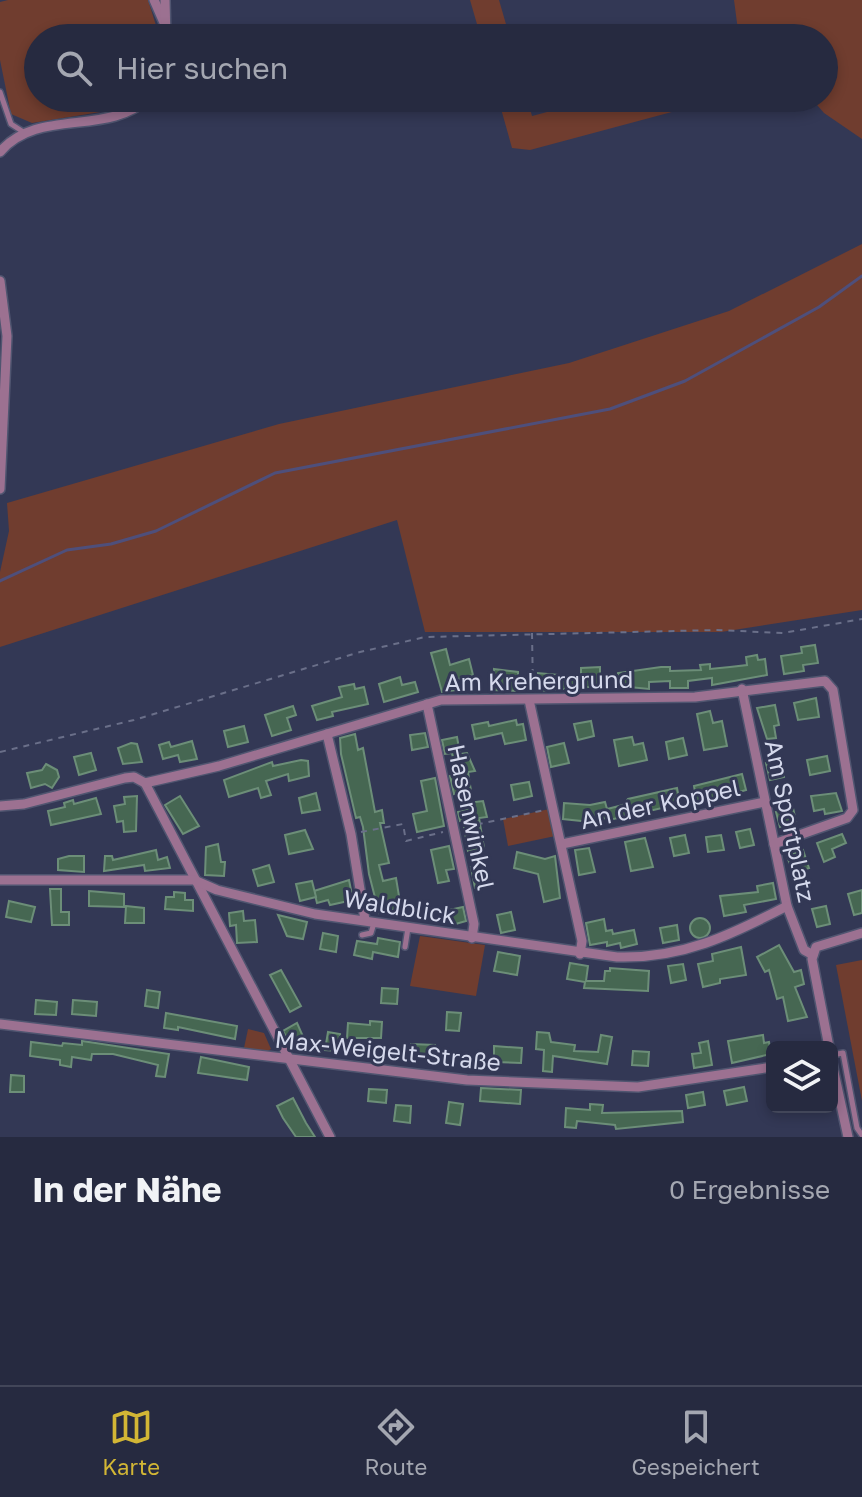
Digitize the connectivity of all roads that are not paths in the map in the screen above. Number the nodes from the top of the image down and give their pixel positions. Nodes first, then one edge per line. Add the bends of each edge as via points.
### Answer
1 (154, 0) edge
2 (165, 0) edge
3 (163, 24) edge
4 (166, 24) edge
5 (0, 92) edge
6 (123, 112) edge
7 (25, 133) junction
8 (1, 148) edge
9 (0, 281) edge
10 (0, 488) edge
11 (742, 689) junction
12 (531, 700) junction
13 (427, 704) junction
14 (327, 734) junction
15 (145, 783) junction
16 (765, 802) junction
17 (0, 806) edge
18 (562, 844) junction
19 (774, 844) junction
20 (0, 880) edge
21 (194, 880) junction
22 (787, 906) junction
23 (229, 919) dead end
24 (370, 921) junction
25 (216, 922) junction
26 (408, 927) junction
27 (862, 933) edge
28 (362, 935) dead end
29 (472, 938) junction
30 (405, 947) dead end
31 (580, 954) junction
32 (813, 955) junction
33 (0, 1024) edge
34 (828, 1041) edge
35 (838, 1054) edge
36 (290, 1061) junction
37 (766, 1068) edge
38 (838, 1091) edge
39 (862, 1135) edge
40 (330, 1137) edge
41 (848, 1137) edge

1 - 3 street
2 - 4 street
5 - 7 lane via 11,124
6 - 7 street
7 - 8 street
9 - 10 street via 7,336
11 - 12 street, Am Krehergrund via 695,697
11 - 16 street, Am Sportplatz
11 - 19 street, Am Krehergrund via 820,679 833,690 853,810 847,818
12 - 13 street, Am Krehergrund via 452,698
12 - 18 street, An der Koppel
13 - 14 street, Am Krehergrund
13 - 29 street, Hasenwinkel via 474,924
14 - 15 street, Am Krehergrund
14 - 24 street
15 - 17 street, Am Krehergrund via 134,777
15 - 21 street
16 - 18 street, An der Koppel
16 - 19 street, Am Sportplatz
18 - 31 street, An der Koppel via 582,941
19 - 22 street, Am Sportplatz
20 - 21 street, Waldblick
21 - 24 street, Waldblick via 290,909
21 - 25 street
22 - 31 street, Waldblick via 728,937 677,953 635,958
22 - 32 street, Am Sportplatz via 804,950
23 - 25 lane
24 - 26 street, Waldblick
24 - 28 lane via 371,933
25 - 36 street
26 - 29 street, Waldblick
26 - 30 lane
27 - 32 street via 816,947
29 - 31 street, Waldblick
32 - 34 street, Am Sportplatz
33 - 36 street, Max-Weigelt-Straße
35 - 39 lane via 843,1053
36 - 37 street, Max-Weigelt-Straße via 467,1080 638,1087
36 - 40 street
38 - 41 street

